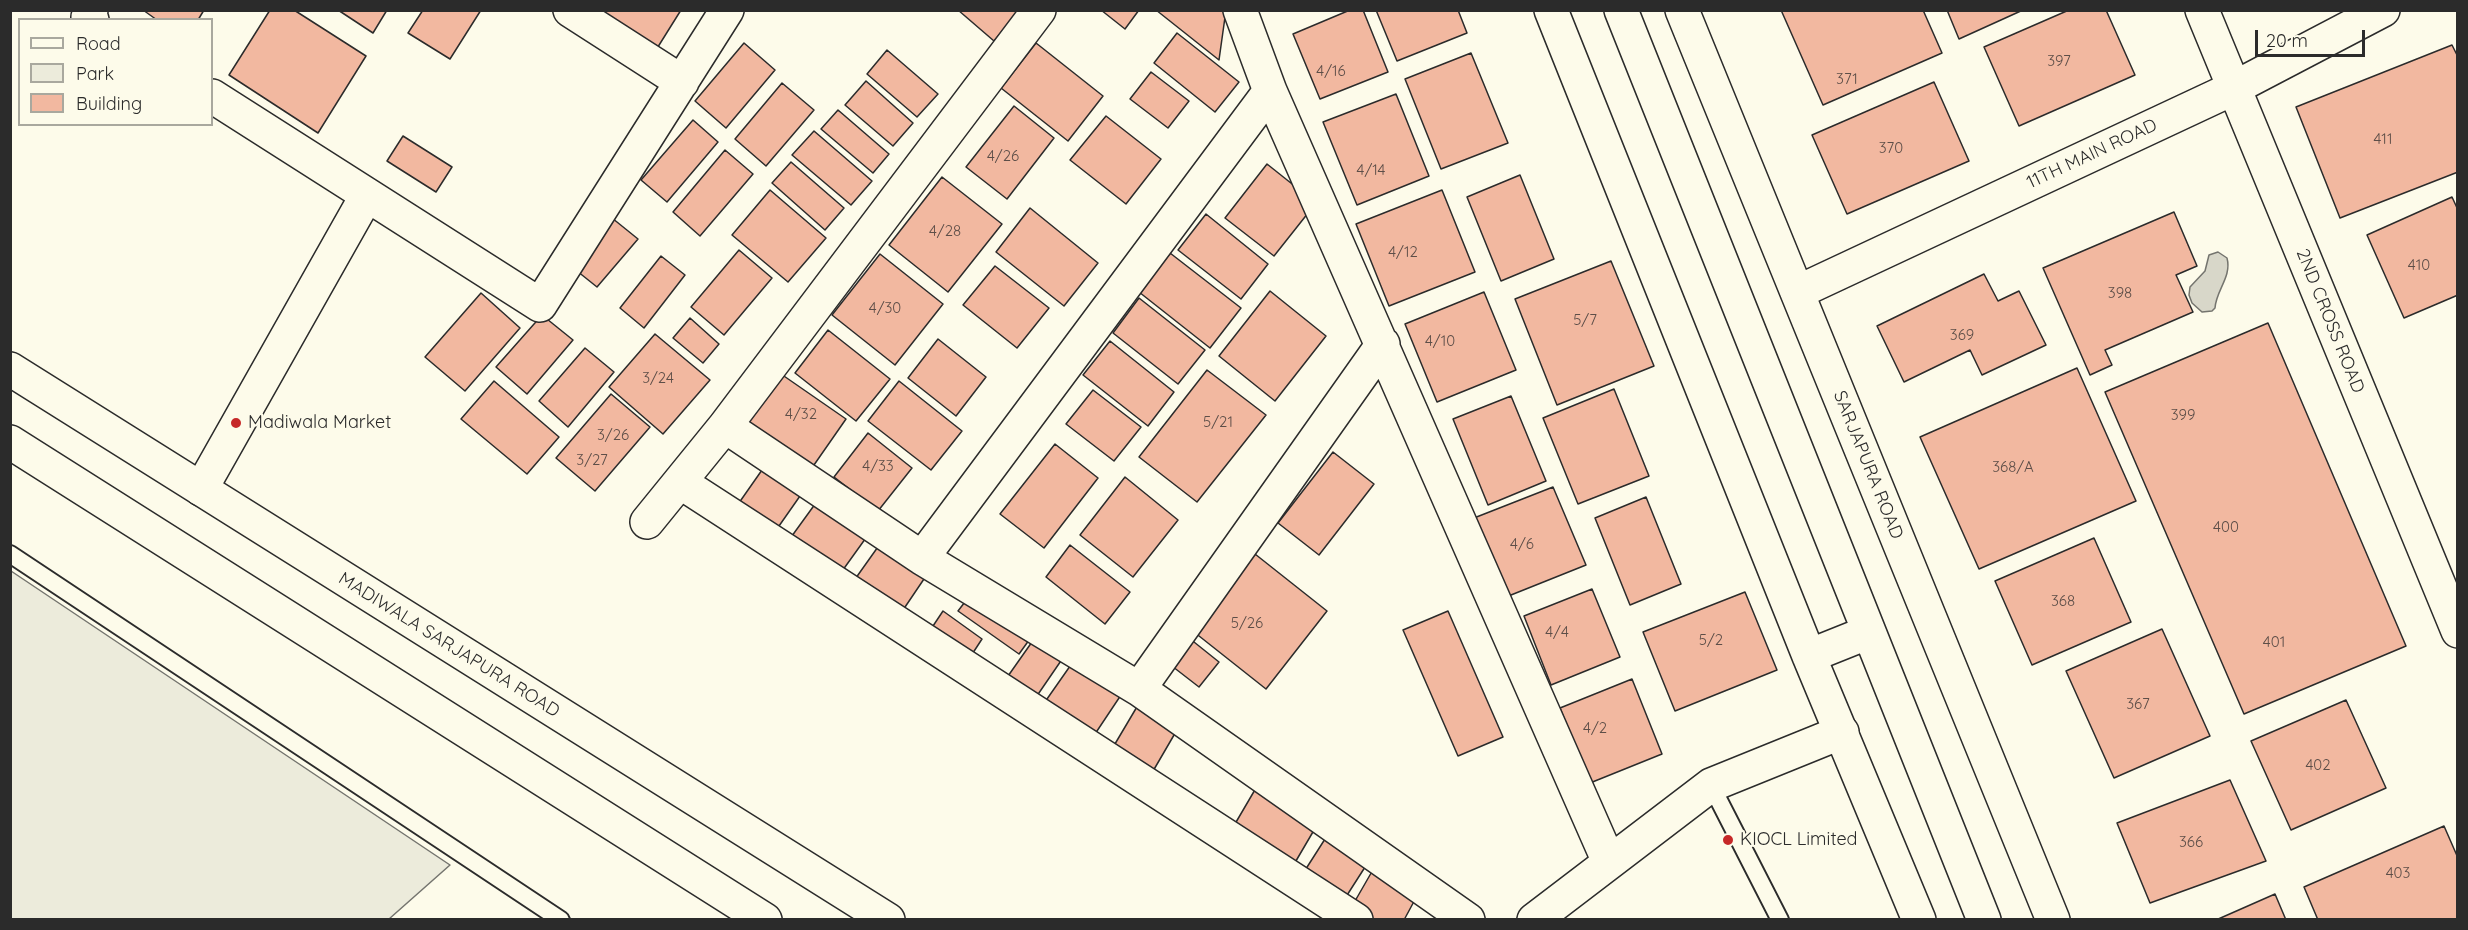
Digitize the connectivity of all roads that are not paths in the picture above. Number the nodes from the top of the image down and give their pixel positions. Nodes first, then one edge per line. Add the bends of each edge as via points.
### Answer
1 (570, 10) edge
2 (727, 10) edge
3 (1039, 10) edge
4 (1240, 10) edge
5 (1551, 10) edge
6 (1622, 10) edge
7 (1682, 10) edge
8 (2202, 10) edge
9 (2383, 10) edge
10 (682, 82) junction
11 (2234, 88) junction
12 (1270, 91) junction
13 (213, 97) edge
14 (367, 195) junction
15 (1798, 292) junction
16 (1383, 344) junction
17 (10, 369) edge
18 (724, 426) junction
19 (10, 442) edge
20 (680, 482) junction
21 (201, 489) junction
22 (647, 522) dead end
23 (10, 554) edge
24 (922, 558) junction
25 (2457, 631) edge
26 (1869, 632) junction
27 (1809, 656) junction
28 (1139, 689) junction
29 (1842, 732) junction
30 (1711, 785) junction
31 (1609, 862) junction
32 (561, 920) edge
33 (765, 920) edge
34 (888, 920) edge
35 (1356, 920) edge
36 (1468, 920) edge
37 (1534, 920) edge
38 (1780, 920) edge
39 (1919, 920) edge
40 (1984, 920) edge
41 (2054, 920) edge

1 - 10 street
2 - 10 street
3 - 18 street
4 - 12 street
5 - 27 street
6 - 26 street
7 - 15 street, SARJAPURA ROAD
8 - 11 street, 2ND CROSS ROAD
9 - 11 street, 11TH MAIN ROAD
10 - 14 street via 540,305
11 - 15 street, 11TH MAIN ROAD
11 - 25 street, 2ND CROSS ROAD
12 - 16 street
12 - 24 street
13 - 14 street
14 - 21 street
15 - 41 street, SARJAPURA ROAD
16 - 28 street
16 - 31 street
17 - 21 street, MADIWALA SARJAPURA ROAD
18 - 20 street
18 - 24 street
19 - 33 street
20 - 22 street
20 - 35 street
21 - 34 street, MADIWALA SARJAPURA ROAD
23 - 32 lane
24 - 28 street
26 - 27 street
26 - 40 street
27 - 29 street
28 - 36 street
29 - 30 street
29 - 39 street
30 - 31 street
30 - 38 lane
31 - 37 street

